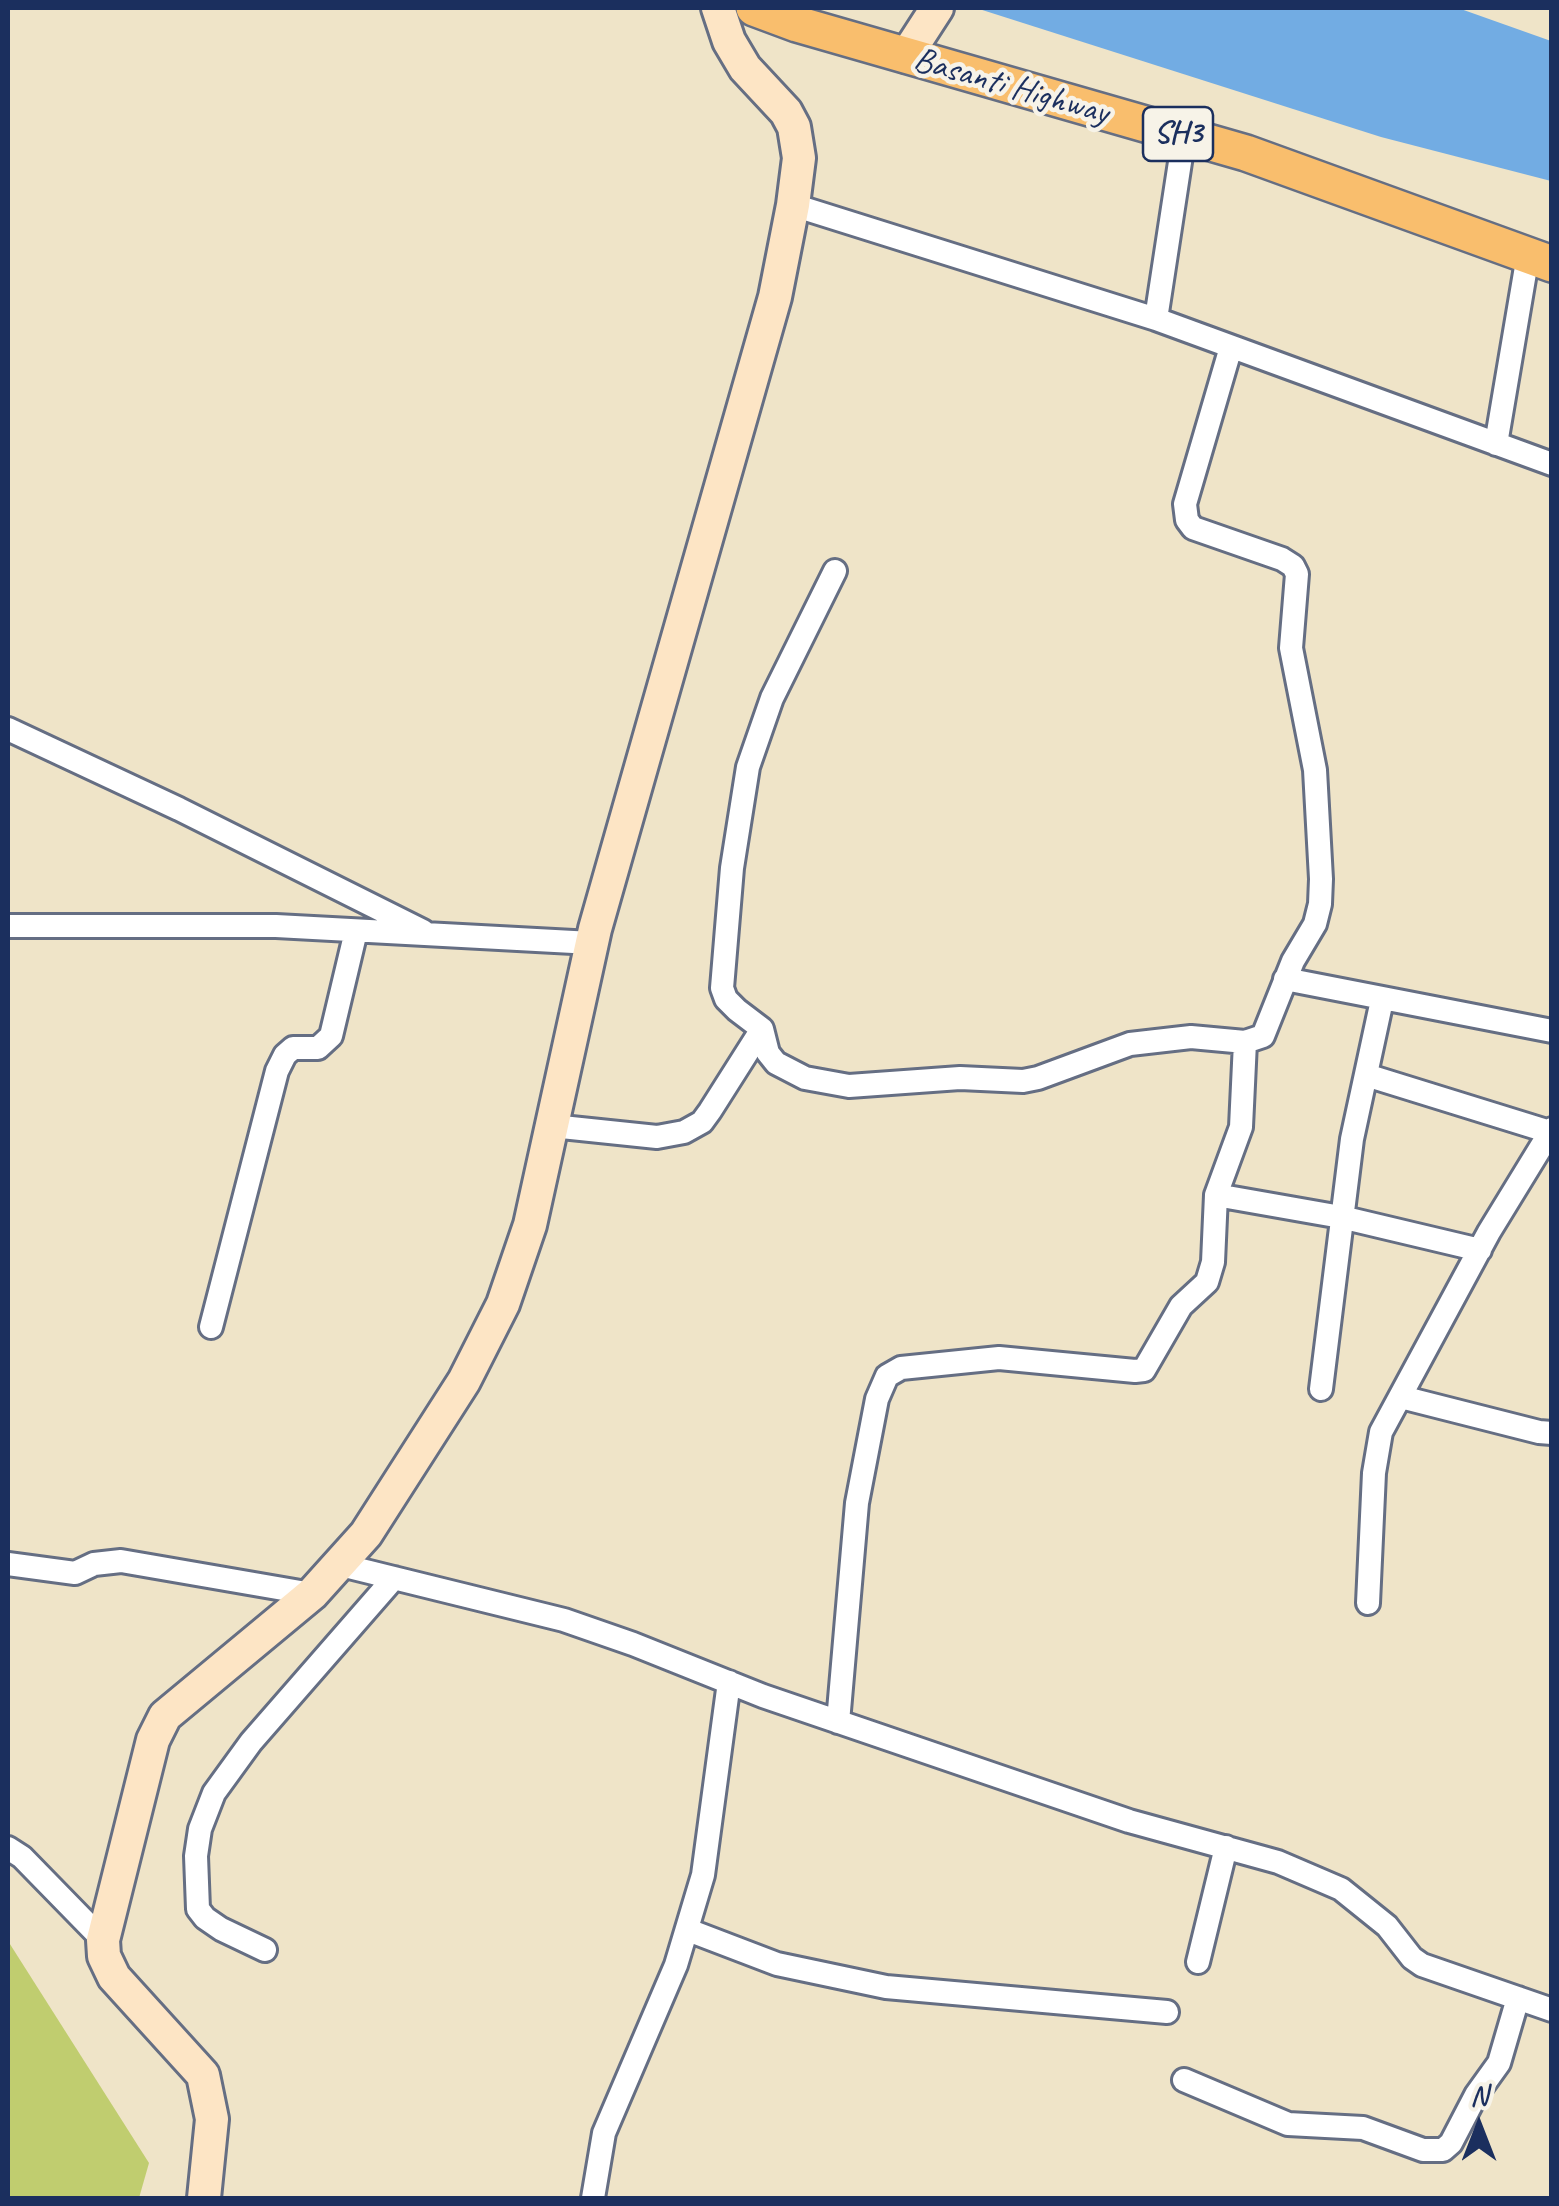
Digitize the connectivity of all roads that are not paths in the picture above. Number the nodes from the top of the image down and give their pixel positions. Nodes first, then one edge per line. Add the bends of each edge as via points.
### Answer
1 (718, 8) edge
2 (756, 8) edge
3 (936, 9) edge
4 (906, 56) junction
5 (1184, 136) junction
6 (793, 205) junction
7 (1540, 260) edge
8 (1156, 319) junction
9 (1230, 347) junction
10 (1496, 444) junction
11 (1552, 464) edge
12 (835, 572) dead end
13 (8, 729) edge
14 (8, 926) edge
15 (356, 931) junction
16 (431, 935) junction
17 (592, 943) junction
18 (1285, 979) junction
19 (1382, 1000) junction
20 (762, 1029) junction
21 (1552, 1031) edge
22 (1245, 1042) junction
23 (1366, 1076) junction
24 (552, 1126) junction
25 (1551, 1130) edge
26 (1216, 1195) junction
27 (1342, 1217) junction
28 (1480, 1250) junction
29 (211, 1327) dead end
30 (1321, 1388) dead end
31 (1401, 1396) junction
32 (1552, 1432) edge
33 (8, 1564) edge
34 (341, 1565) junction
35 (394, 1578) junction
36 (312, 1594) junction
37 (1368, 1603) dead end
38 (728, 1682) junction
39 (838, 1722) junction
40 (1226, 1847) junction
41 (8, 1848) edge
42 (688, 1930) junction
43 (103, 1940) junction
44 (264, 1950) dead end
45 (1198, 1962) dead end
46 (1518, 1998) junction
47 (1552, 2010) edge
48 (1167, 2012) dead end
49 (1184, 2080) dead end
50 (204, 2198) edge
51 (593, 2198) edge

1 - 6 main road via 745,68 794,127 799,158
2 - 4 main road, Basanti Highway / SH3
3 - 4 main road
4 - 5 main road, Basanti Highway / SH3
5 - 7 main road, Basanti Highway / SH3 via 1333,182
5 - 8 street
6 - 8 street
6 - 17 main road via 774,297
7 - 10 street
8 - 9 street
9 - 10 street
9 - 18 street via 1187,520 1192,528 1282,559 1298,574 1291,648 1315,770 1320,904
10 - 11 street
12 - 20 street via 772,698 748,768 737,834 722,988
13 - 16 street
14 - 15 street
15 - 16 street
15 - 29 street via 331,1036 318,1048 293,1048 278,1070
16 - 17 street
17 - 24 main road
18 - 19 street
18 - 22 street via 1263,1036
19 - 21 street
19 - 23 street
20 - 22 street via 776,1063 804,1078 848,1086 1023,1080 1130,1044 1191,1037
20 - 24 street via 710,1112 684,1132 656,1137
22 - 26 street via 1241,1127
23 - 25 street
23 - 27 street
24 - 34 main road via 504,1304 464,1381
25 - 28 street
26 - 27 street
26 - 39 street via 1207,1282 1176,1312 1144,1370 999,1358 901,1368 887,1376 876,1399 851,1563
27 - 28 street
27 - 30 street
28 - 31 street
31 - 32 street
31 - 37 street via 1376,1454
33 - 36 street via 75,1573 122,1561
34 - 35 street
34 - 36 main road
35 - 38 street via 564,1620
35 - 44 street via 251,1742 214,1793 200,1829 198,1909
36 - 43 main road via 165,1716 149,1755
38 - 39 street
38 - 42 street via 706,1856
39 - 40 street via 1129,1822
40 - 45 street
40 - 46 street via 1341,1890 1422,1965
41 - 43 street
42 - 48 street via 776,1964 886,1986
42 - 51 street via 604,2133
43 - 50 main road via 114,1977 202,2075 212,2119
46 - 47 street
46 - 49 street via 1499,2064 1443,2150 1424,2150 1363,2128 1288,2124

